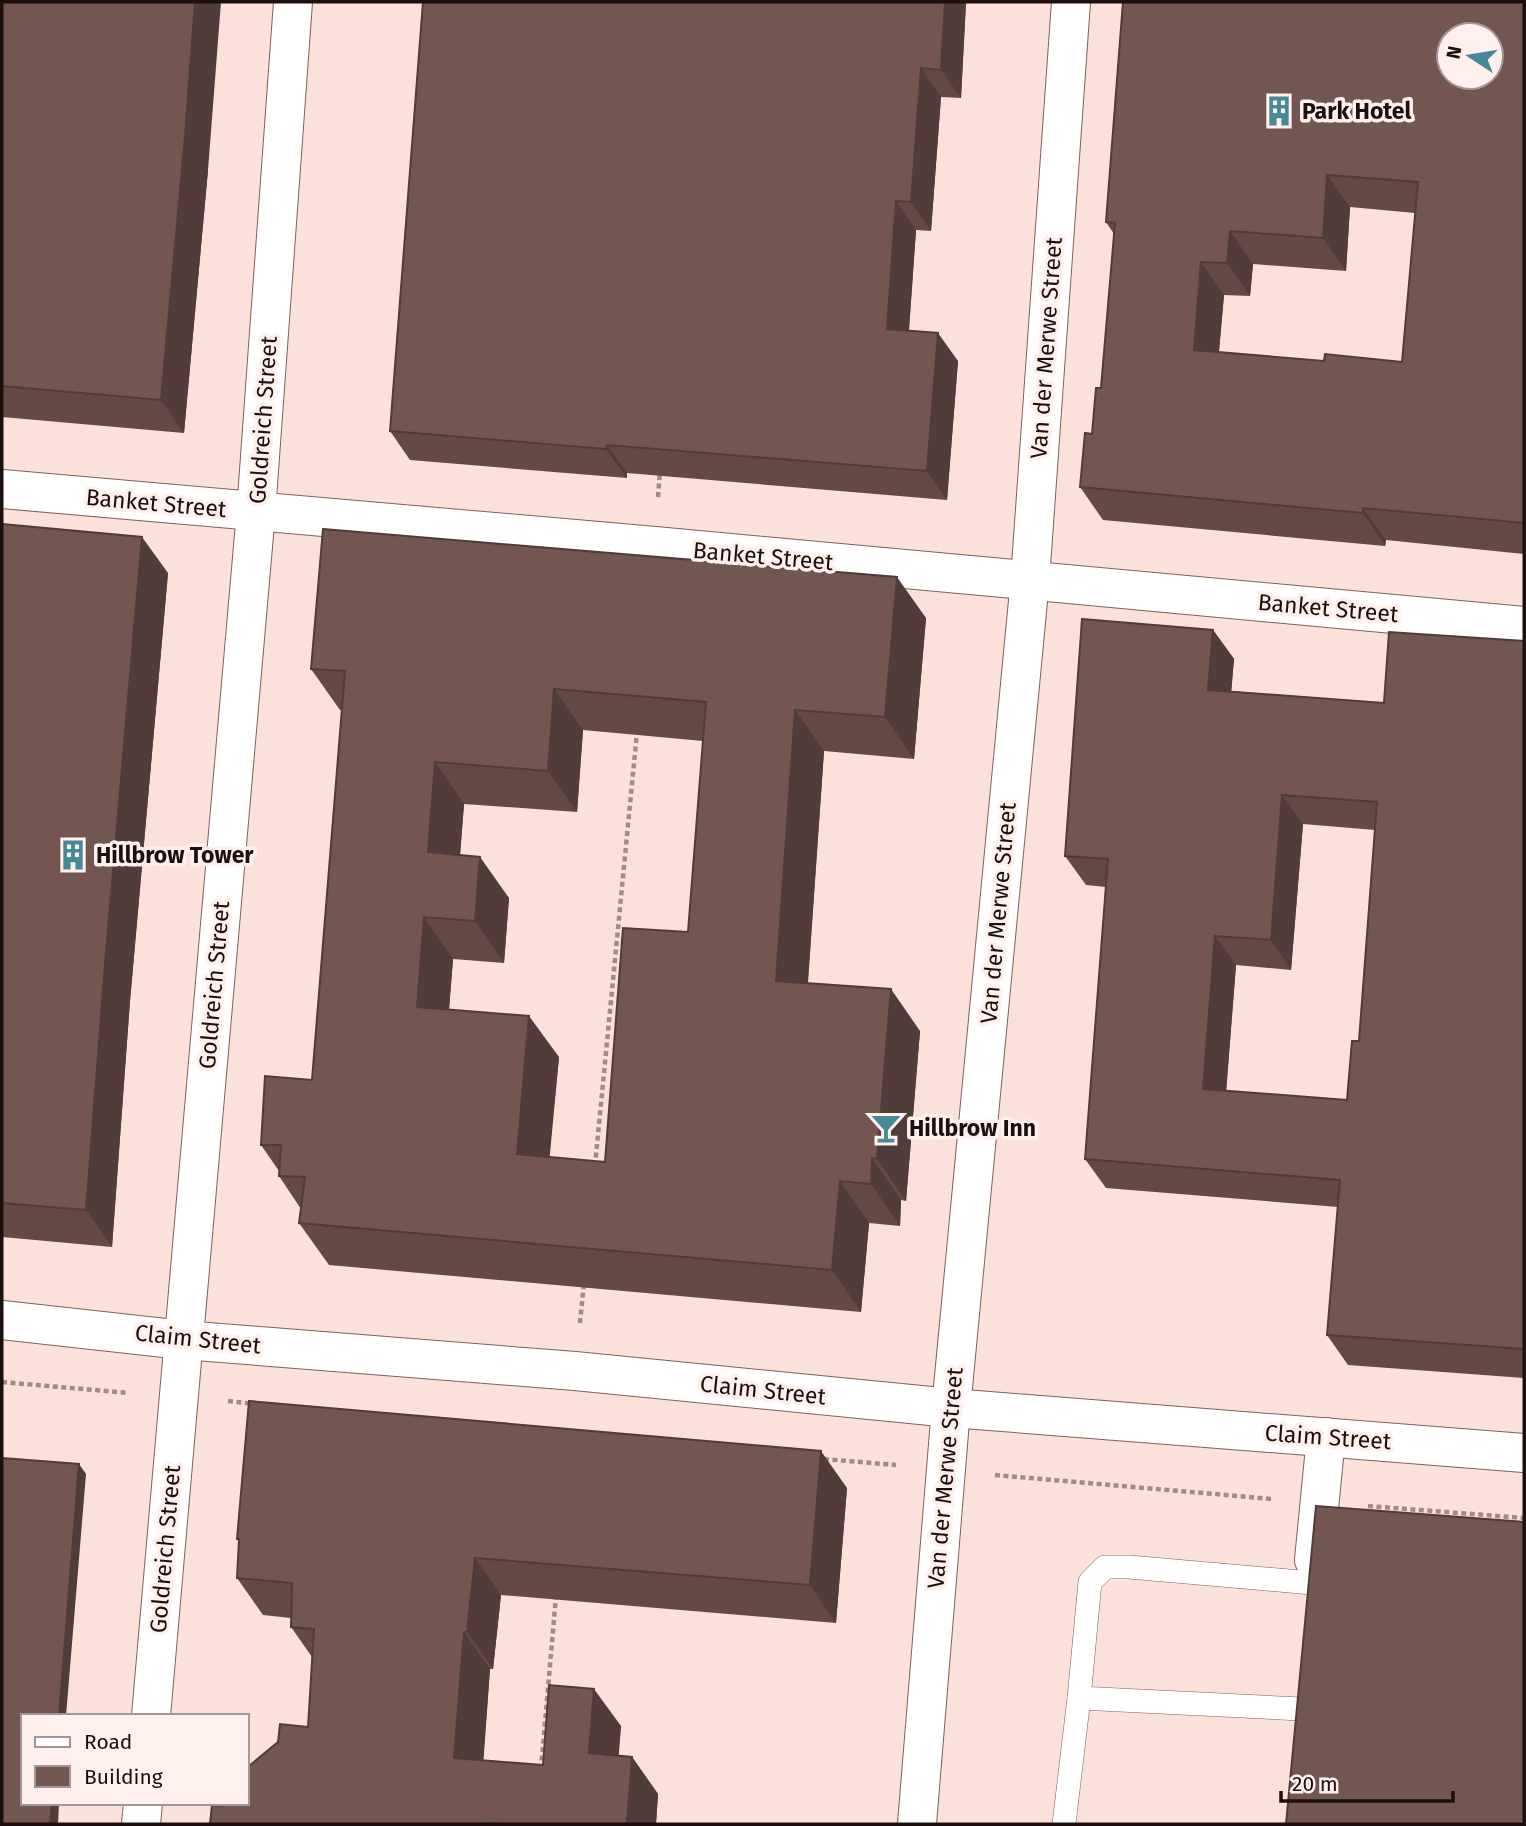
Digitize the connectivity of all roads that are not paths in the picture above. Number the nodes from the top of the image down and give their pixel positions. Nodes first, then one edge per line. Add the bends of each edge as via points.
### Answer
1 (293, 2) edge
2 (1071, 2) edge
3 (2, 489) edge
4 (256, 512) junction
5 (1030, 580) junction
6 (1524, 626) edge
7 (2, 1320) edge
8 (183, 1340) junction
9 (951, 1408) junction
10 (1326, 1437) junction
11 (1524, 1453) edge
12 (1312, 1583) junction
13 (1309, 1621) edge
14 (1304, 1671) edge
15 (1079, 1698) junction
16 (1301, 1709) junction
17 (150, 1714) edge
18 (1297, 1748) edge
19 (143, 1805) edge
20 (141, 1824) edge
21 (917, 1824) edge
22 (1063, 1824) edge

1 - 4 street, Goldreich Street
2 - 5 street, Van der Merwe Street
3 - 4 street, Banket Street
4 - 5 street, Banket Street
4 - 8 street, Goldreich Street
5 - 6 street, Banket Street
5 - 9 street, Van der Merwe Street
7 - 8 street, Claim Street
8 - 9 street, Claim Street via 575,1371
8 - 17 street, Goldreich Street
9 - 10 street, Claim Street
9 - 21 street, Van der Merwe Street
10 - 11 street, Claim Street
10 - 12 street
12 - 13 street
12 - 15 lane via 1105,1567 1090,1582
14 - 16 street
15 - 16 lane
15 - 22 lane
16 - 18 street
19 - 20 street

